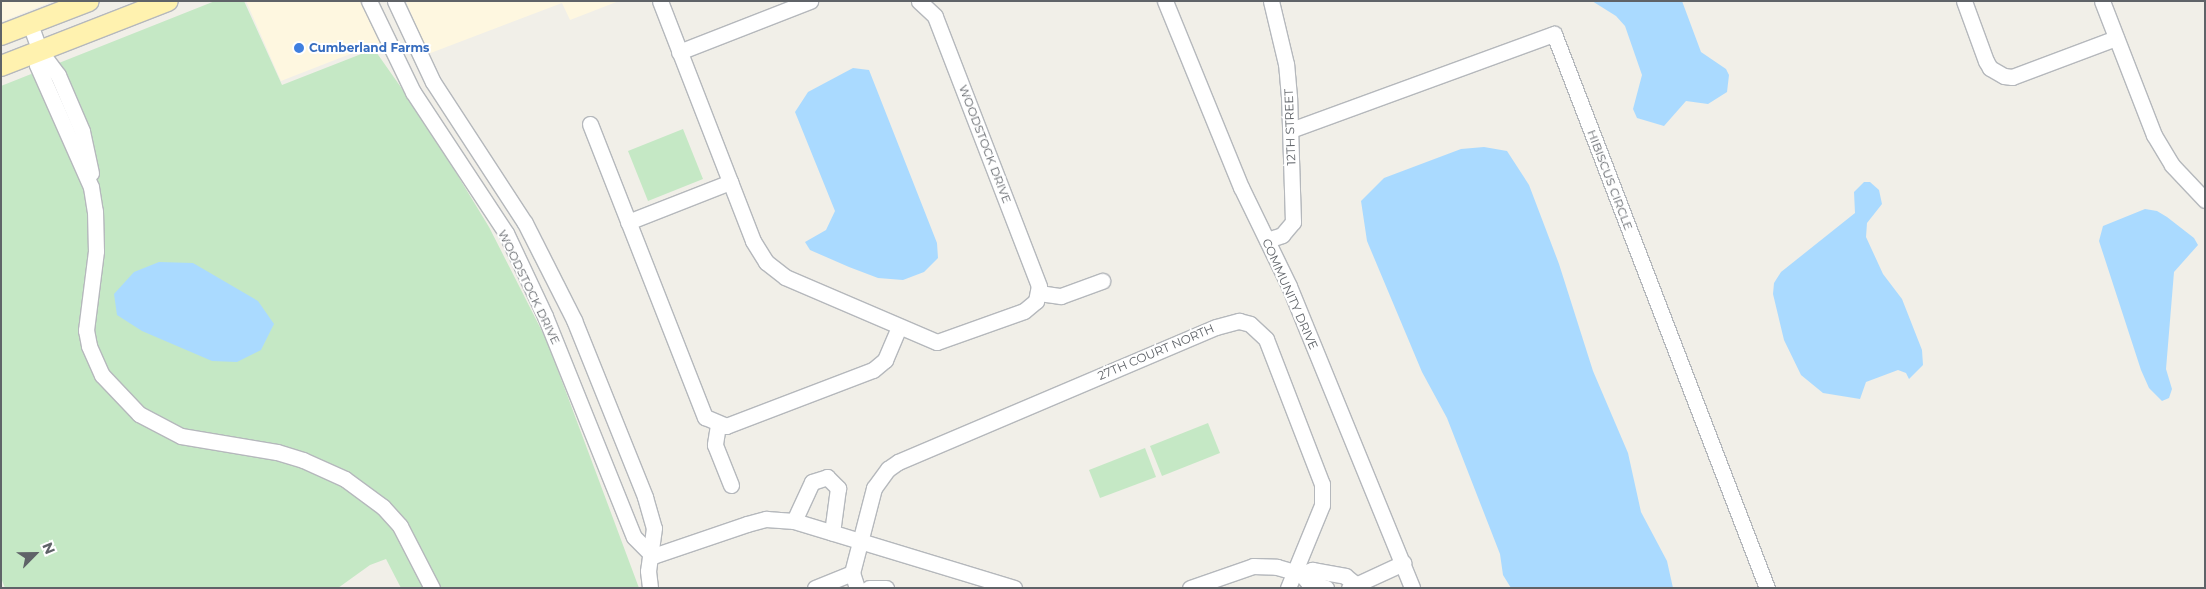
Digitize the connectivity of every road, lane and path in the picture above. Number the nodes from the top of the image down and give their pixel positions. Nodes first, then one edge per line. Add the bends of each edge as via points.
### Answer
1 (89, 1) edge
2 (168, 1) edge
3 (369, 1) edge
4 (395, 1) edge
5 (660, 1) edge
6 (810, 1) edge
7 (919, 1) edge
8 (1165, 1) edge
9 (1271, 1) edge
10 (1964, 1) edge
11 (2102, 1) edge
12 (30, 24) junction
13 (1, 35) edge
14 (2116, 38) junction
15 (40, 51) junction
16 (679, 52) junction
17 (1, 66) edge
18 (590, 124) dead end
19 (1291, 130) junction
20 (730, 182) junction
21 (2205, 200) edge
22 (628, 222) junction
23 (1267, 240) junction
24 (1102, 281) dead end
25 (1039, 293) junction
26 (899, 327) junction
27 (718, 425) junction
28 (730, 485) dead end
29 (794, 521) junction
30 (832, 533) junction
31 (860, 543) junction
32 (652, 556) junction
33 (1403, 563) junction
34 (853, 568) junction
35 (1294, 578) edge
36 (1351, 585) edge
37 (432, 588) edge
38 (650, 588) edge
39 (815, 588) edge
40 (857, 588) edge
41 (869, 588) edge
42 (886, 588) edge
43 (1014, 588) edge
44 (1190, 588) edge
45 (1326, 588) edge
46 (1412, 588) edge
47 (1767, 588) edge

1 - 12 main road
2 - 15 main road
3 - 32 street, WOODSTOCK DRIVE via 413,92 506,233 546,316 634,538
4 - 32 street, WOODSTOCK DRIVE via 433,82 525,224 574,320 645,497 654,528
5 - 16 street
6 - 16 street
7 - 25 street, WOODSTOCK DRIVE via 935,16
8 - 23 street, COMMUNITY DRIVE via 1241,186
9 - 19 street, 12TH STREET via 1286,64
10 - 14 street via 1986,61 1996,73 2004,76 2012,77
11 - 14 street
12 - 13 main road
12 - 15 street
14 - 21 street via 2162,150 2188,185
15 - 17 main road
15 - 37 street via 58,75 82,131 91,169 96,235 86,330 94,361 111,388 139,414 181,436 277,452 345,479 383,507 400,526
16 - 20 street
18 - 22 street
19 - 23 street, 12TH STREET via 1293,222 1282,236
19 - 47 street, HIBISCUS CIRCLE via 1554,34
20 - 22 street
20 - 26 street via 756,249 772,268
22 - 27 street via 701,411
23 - 33 street, COMMUNITY DRIVE
24 - 25 street via 1061,296
25 - 26 street via 1036,301 1024,311 945,342 929,340
26 - 27 street via 885,360 873,370 742,420
27 - 28 street via 715,445
29 - 30 street
29 - 30 street via 812,482 827,477 838,488
29 - 32 street via 766,519
30 - 31 street
31 - 34 street, 27TH COURT NORTH
31 - 35 street, 27TH COURT NORTH via 874,488 888,469 898,462 1216,327 1239,322 1250,324 1266,339 1322,484 1322,505
31 - 43 street via 895,550
32 - 38 street via 648,571
33 - 36 street
33 - 46 street, COMMUNITY DRIVE
34 - 39 street
34 - 40 street
35 - 36 street via 1312,570 1345,576
35 - 44 street via 1276,567 1253,566
35 - 45 street
41 - 42 street

